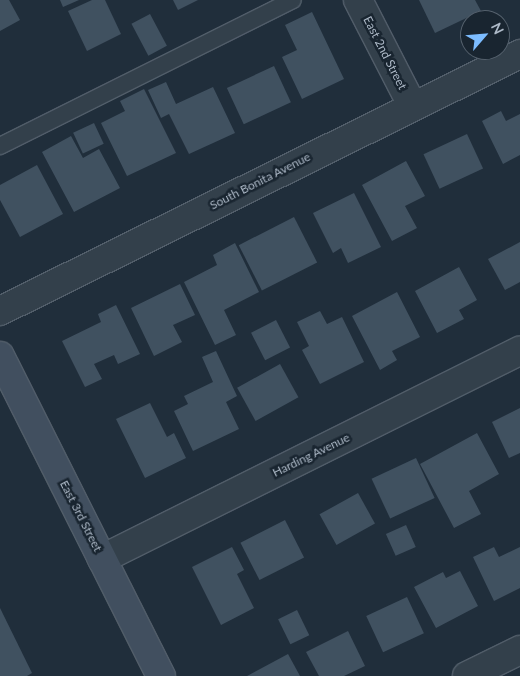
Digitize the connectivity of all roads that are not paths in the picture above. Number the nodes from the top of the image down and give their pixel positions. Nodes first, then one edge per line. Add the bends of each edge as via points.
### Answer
1 (293, 0) edge
2 (358, 0) edge
3 (520, 54) edge
4 (412, 105) junction
5 (0, 146) edge
6 (0, 311) edge
7 (520, 351) edge
8 (4, 373) edge
9 (102, 559) junction
10 (520, 650) edge
11 (161, 676) edge
12 (467, 676) edge

1 - 5 lane
2 - 4 street, East 2nd Street
3 - 4 street, South Bonita Avenue
4 - 6 street, South Bonita Avenue
7 - 9 street, Harding Avenue
8 - 9 street, East 3rd Street
9 - 11 street, East 3rd Street
10 - 12 street

